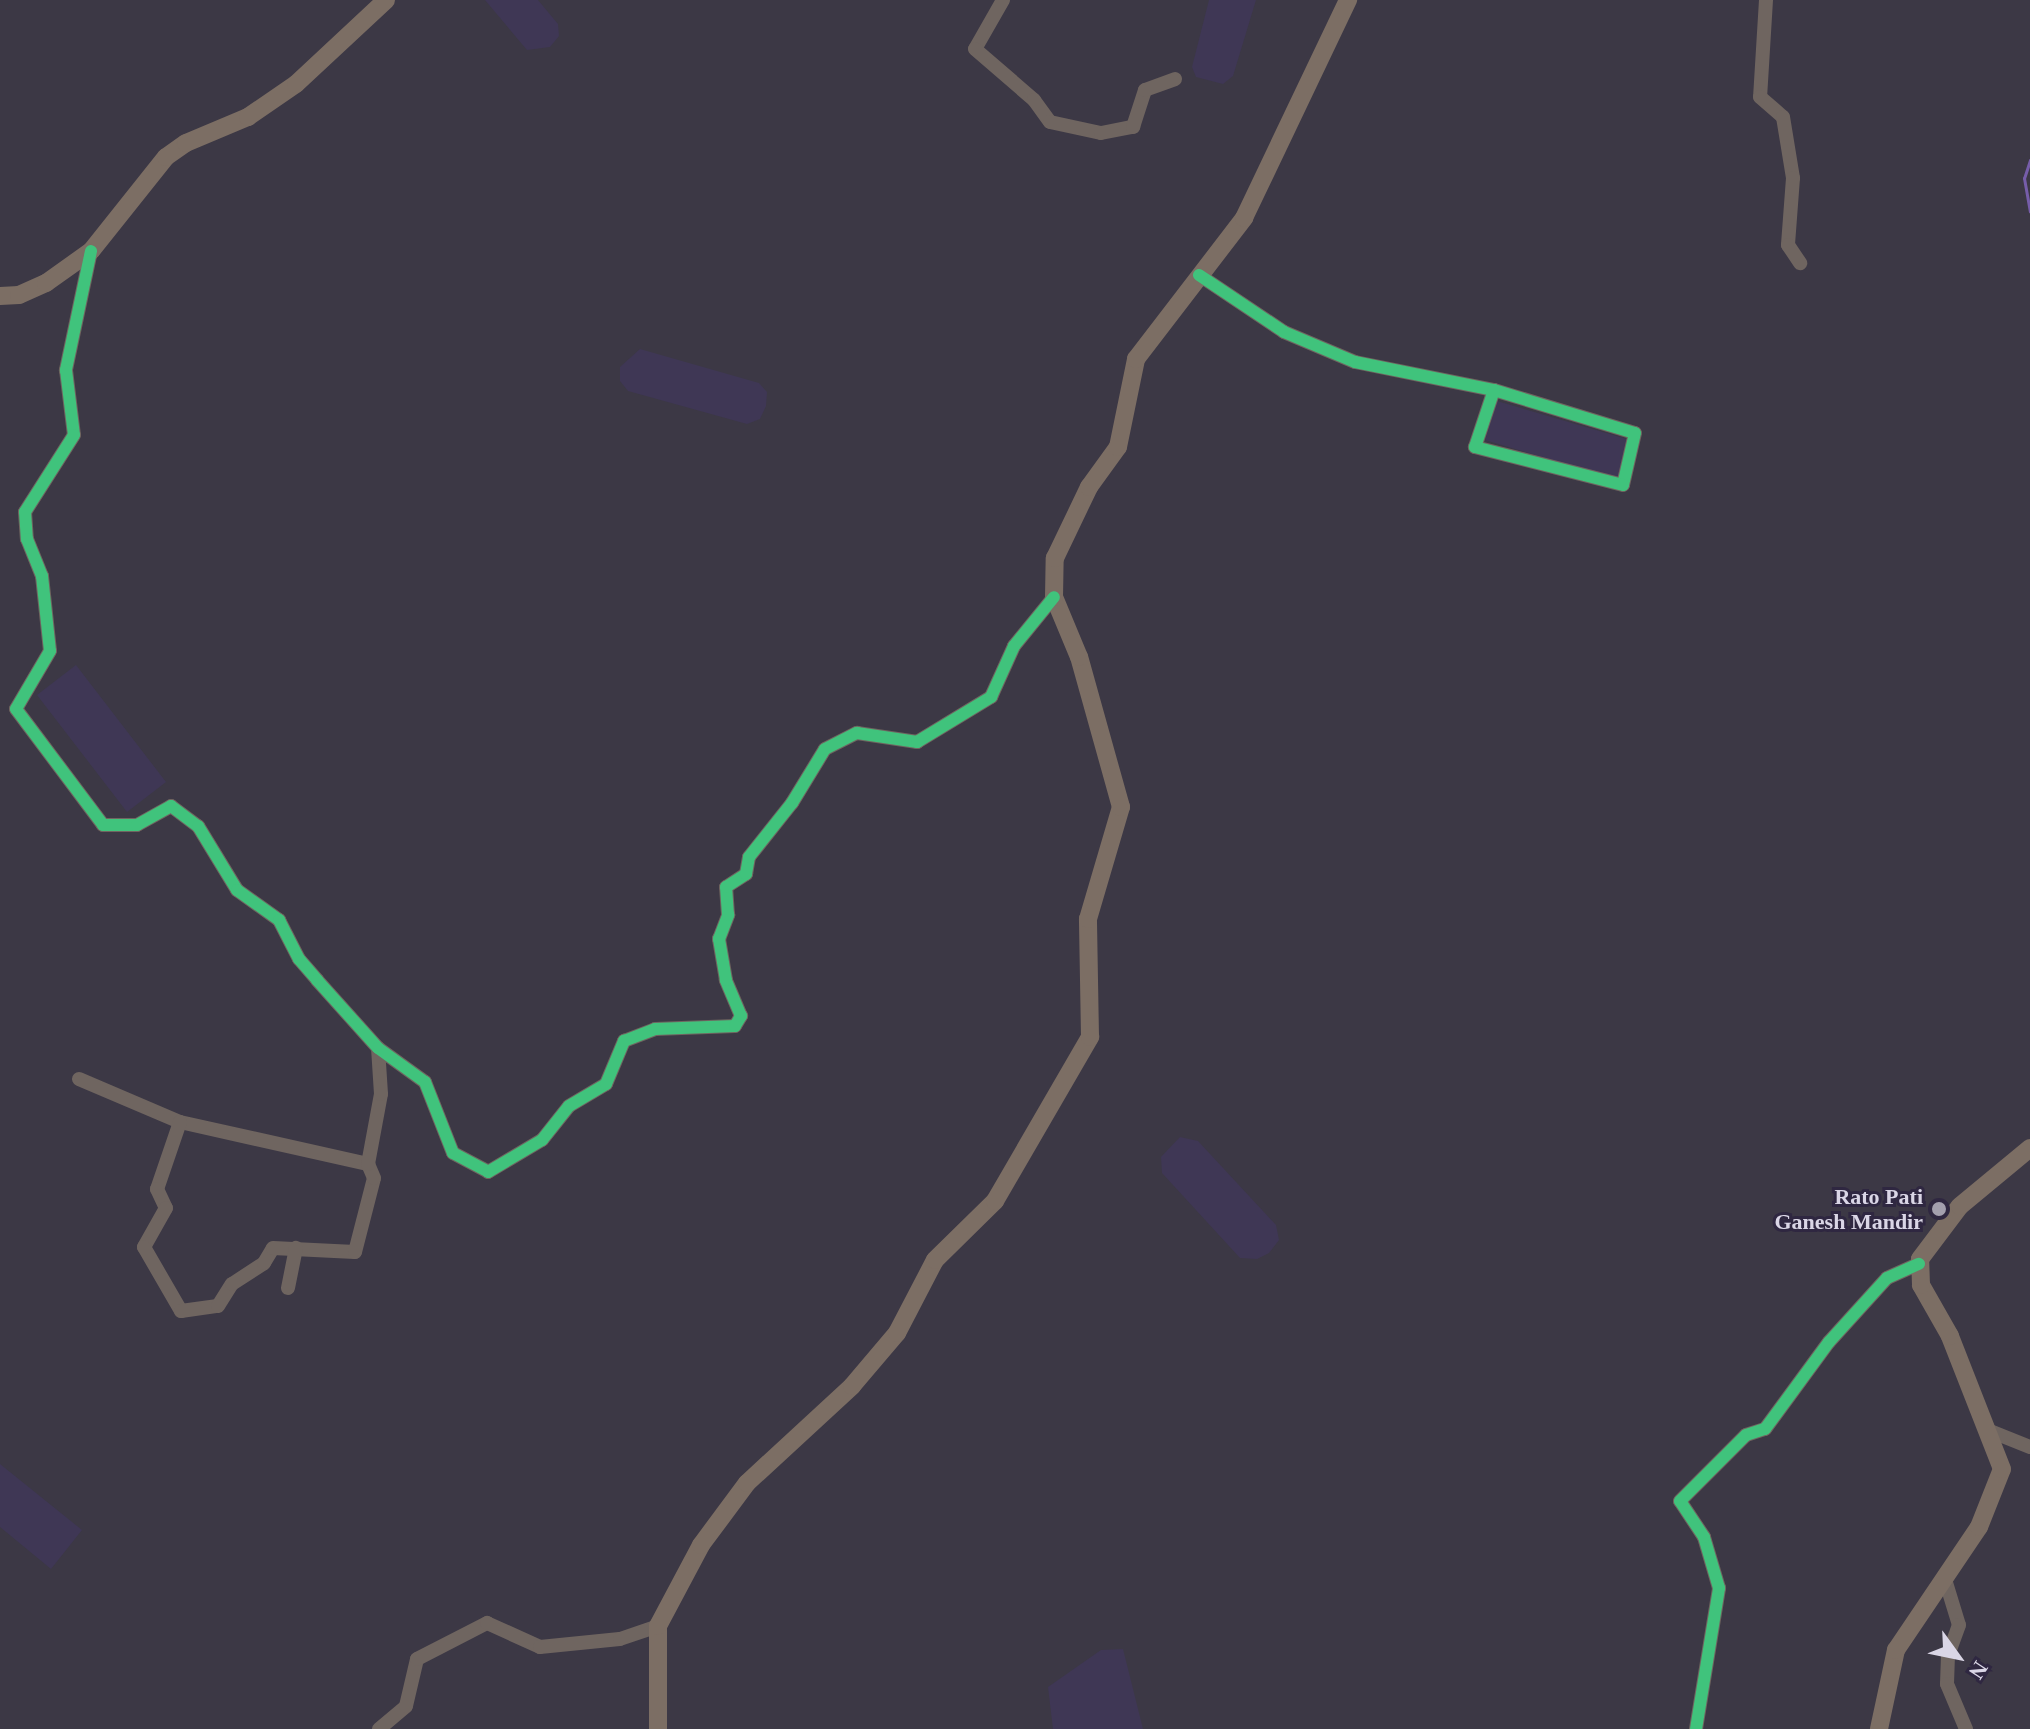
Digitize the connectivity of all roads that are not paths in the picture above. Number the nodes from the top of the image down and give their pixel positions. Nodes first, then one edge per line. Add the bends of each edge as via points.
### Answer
1 (386, 0) edge
2 (1003, 0) edge
3 (1348, 0) edge
4 (1766, 0) edge
5 (1175, 79) dead end
6 (91, 251) junction
7 (1800, 263) dead end
8 (1199, 275) junction
9 (0, 296) edge
10 (1494, 390) junction
11 (1054, 597) junction
12 (378, 1048) junction
13 (79, 1079) dead end
14 (180, 1122) junction
15 (2030, 1148) edge
16 (368, 1164) junction
17 (296, 1248) junction
18 (1919, 1264) junction
19 (288, 1288) dead end
20 (1990, 1431) junction
21 (2030, 1447) edge
22 (1944, 1576) junction
23 (658, 1626) junction
24 (379, 1729) edge
25 (658, 1729) edge
26 (1696, 1729) edge
27 (1879, 1729) edge
28 (1966, 1729) edge

1 - 6 main road via 296,84 248,117 166,157
2 - 5 street via 975,49 1034,100 1050,122 1101,133 1133,127 1145,90
3 - 8 main road via 1244,218
4 - 7 street via 1760,97 1783,117 1793,178 1788,245
6 - 9 main road via 46,283 19,295
6 - 12 street via 66,370 74,435 25,512 27,539 42,576 50,651 16,709 103,825 137,825 171,806 198,826 237,890 279,920 299,959
8 - 10 street via 1284,332 1355,362
8 - 11 main road via 1136,359 1118,447 1089,487 1055,558
10 - 10 street via 1635,433 1623,485 1475,447
11 - 12 street via 1014,646 991,697 917,742 857,733 825,749 792,803 749,857 746,874 726,887 728,915 719,939 726,980 741,1016 735,1026 655,1029 624,1041 606,1084 569,1106 542,1140 488,1172 453,1153 425,1082
11 - 23 main road via 1079,657 1121,807 1088,919 1090,1037 995,1201 935,1260 897,1333 852,1386 747,1483 701,1545
12 - 16 street via 381,1094
13 - 14 street
14 - 16 street
14 - 17 street via 157,1189 166,1208 144,1247 181,1311 218,1306 232,1284 264,1263 273,1248
15 - 18 main road via 1960,1206
16 - 17 street via 374,1178 355,1252 335,1255
17 - 19 street
18 - 20 main road via 1921,1285 1943,1321
18 - 26 street via 1887,1278 1829,1342 1765,1429 1746,1435 1680,1501 1704,1537 1719,1588
20 - 21 street
20 - 22 main road via 2001,1478 1979,1527
22 - 27 main road via 1896,1650
22 - 28 street via 1959,1625 1948,1655 1947,1684
23 - 24 street via 620,1639 540,1647 487,1623 417,1659 406,1706
23 - 25 main road

